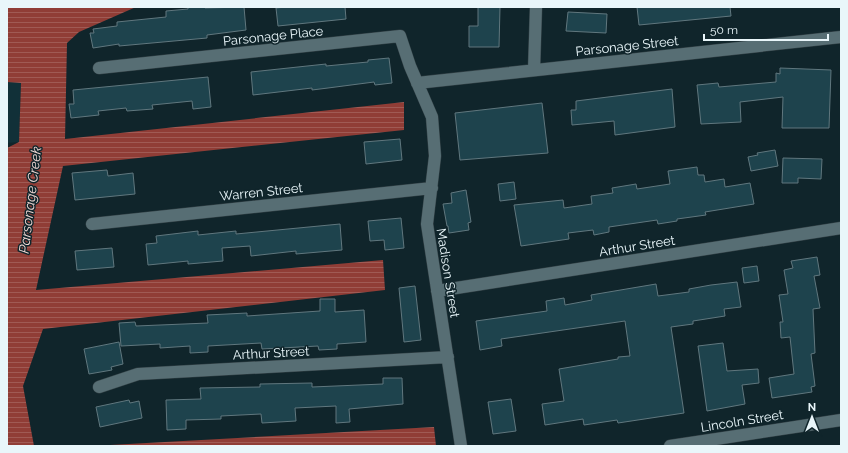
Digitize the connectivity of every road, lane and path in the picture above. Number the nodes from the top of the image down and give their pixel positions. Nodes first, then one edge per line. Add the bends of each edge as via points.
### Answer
1 (536, 7) edge
2 (841, 37) edge
3 (99, 68) dead end
4 (534, 70) junction
5 (417, 83) junction
6 (432, 188) junction
7 (92, 224) dead end
8 (841, 228) edge
9 (437, 291) junction
10 (448, 357) junction
11 (99, 387) dead end
12 (841, 420) edge
13 (461, 446) edge
14 (670, 446) edge

1 - 4 street
2 - 4 street, Parsonage Street
3 - 5 street, Parsonage Place via 400,36
4 - 5 street, Parsonage Street
5 - 6 street, Madison Street via 432,116
6 - 7 street, Warren Street
6 - 9 street, Madison Street via 426,224
8 - 9 street, Arthur Street
9 - 10 street, Madison Street
10 - 11 street, Arthur Street via 138,374
10 - 13 street, Madison Street
12 - 14 street, Lincoln Street

